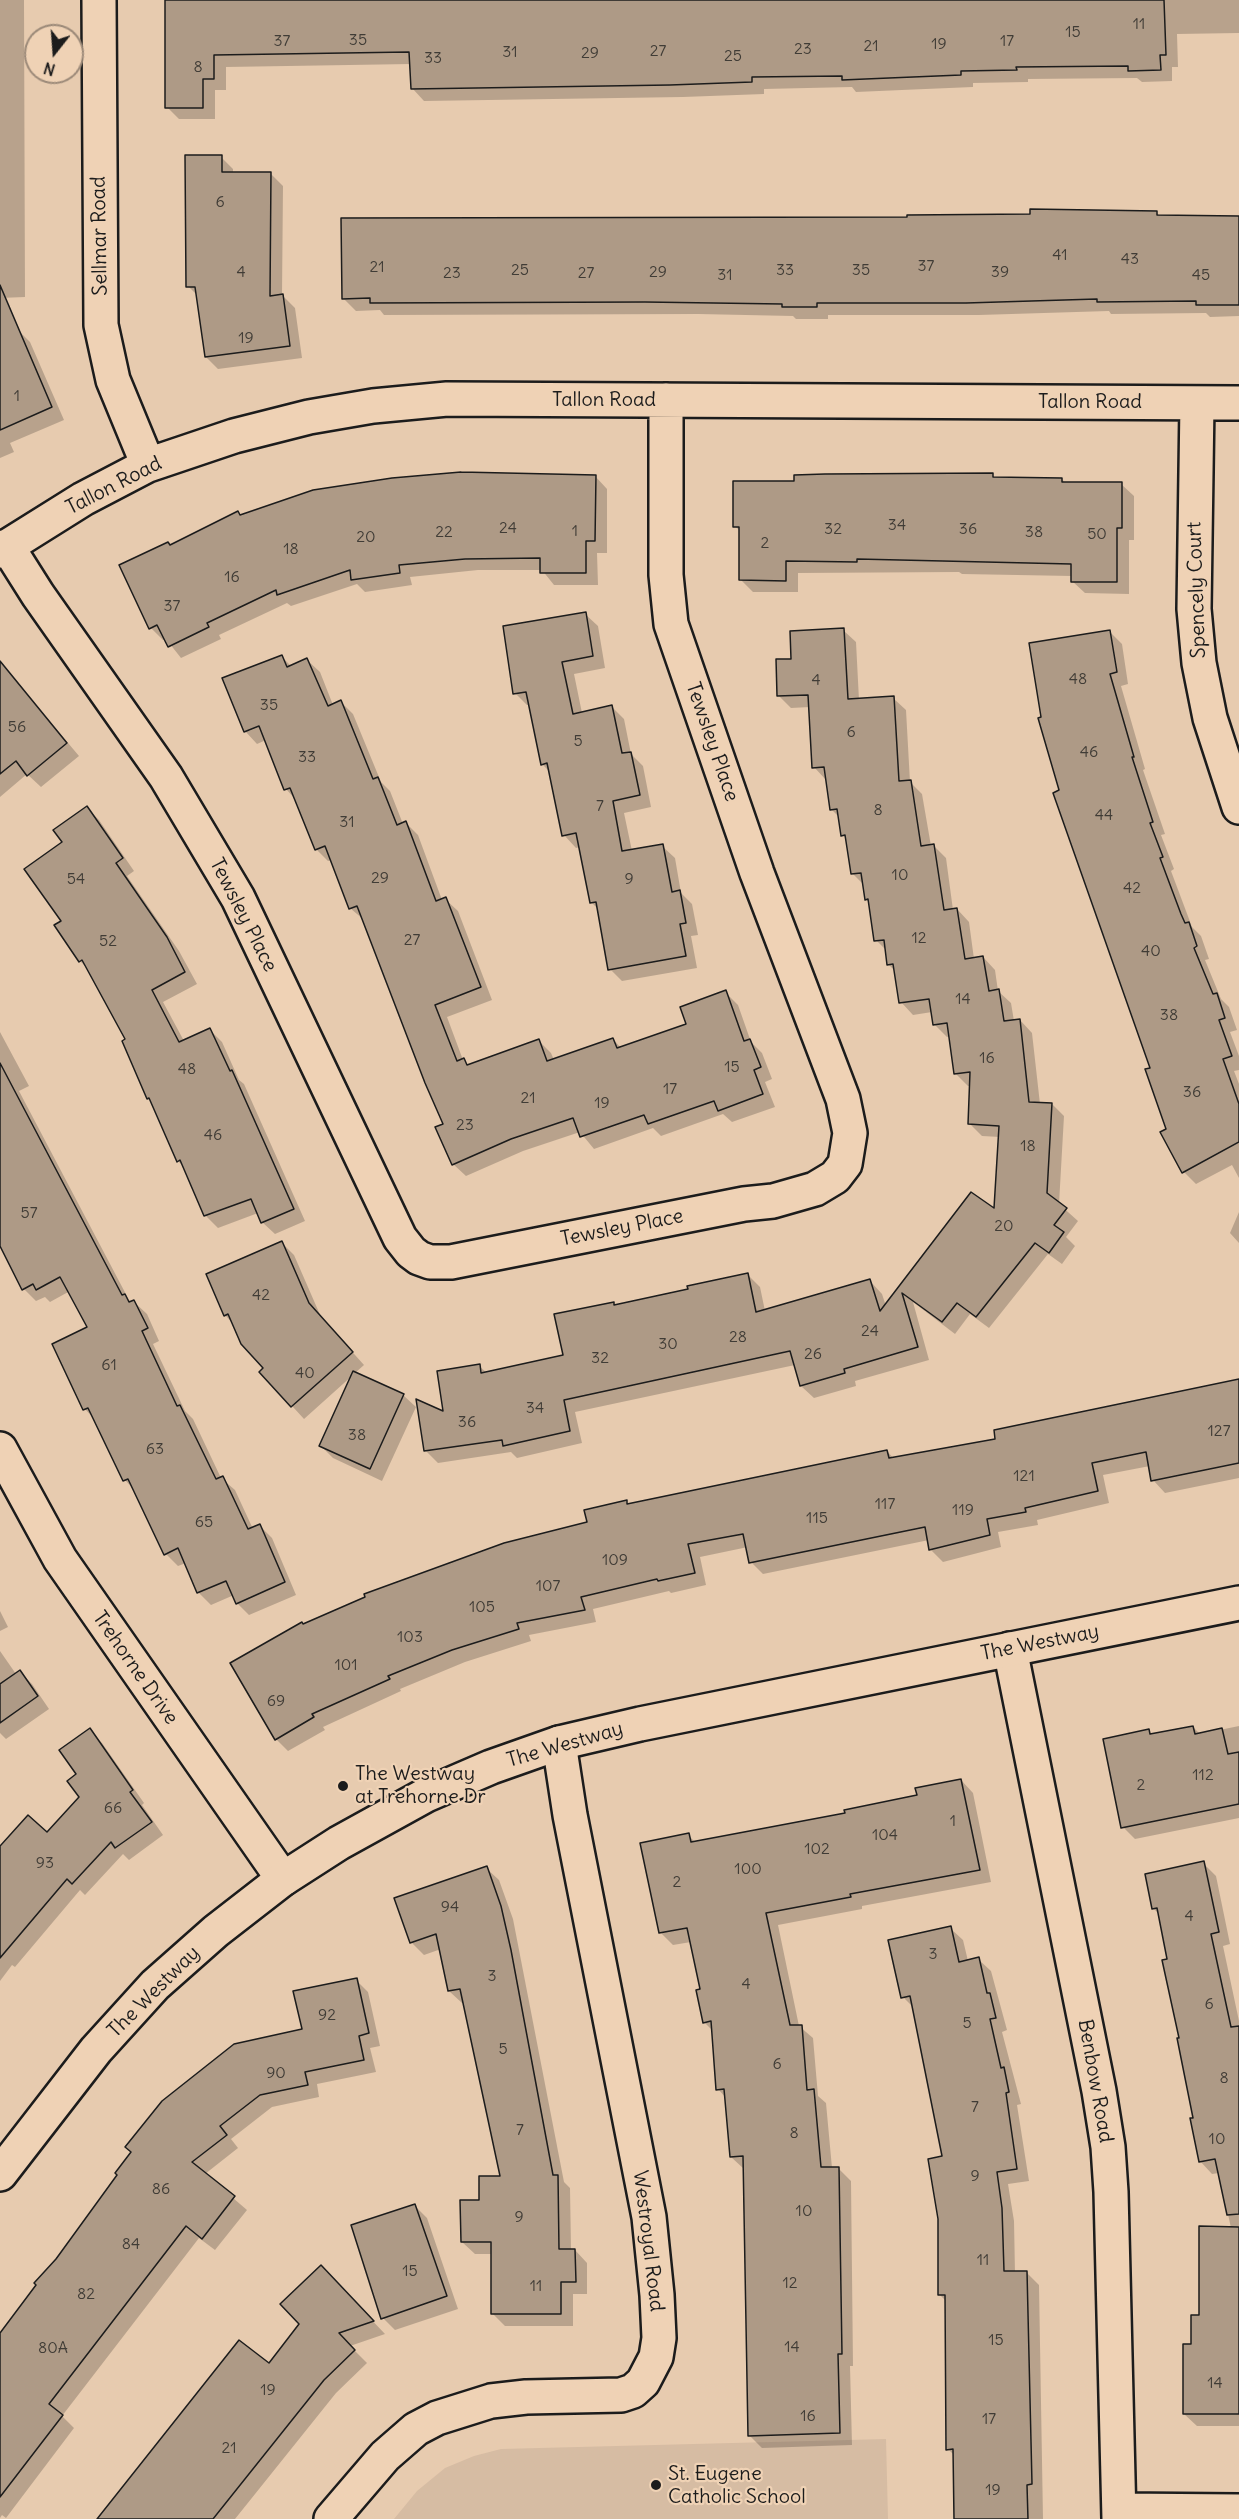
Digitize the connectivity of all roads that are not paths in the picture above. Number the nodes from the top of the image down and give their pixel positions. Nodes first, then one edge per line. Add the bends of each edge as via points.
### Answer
1 (99, 0) edge
2 (666, 400) junction
3 (1197, 403) junction
4 (1239, 403) edge
5 (148, 465) junction
6 (3, 548) edge
7 (1239, 807) edge
8 (0, 1449) edge
9 (1239, 1603) edge
10 (1010, 1649) junction
11 (559, 1743) junction
12 (283, 1879) junction
13 (0, 2174) edge
14 (1239, 2511) edge
15 (1119, 2515) edge
16 (331, 2519) edge

1 - 5 street, Sellmar Road via 101,325 113,380
2 - 3 street, Tallon Road
2 - 5 street, Tallon Road via 447,399 373,406 245,433
2 - 6 street, Tewsley Place via 666,575 671,624 757,873 843,1099 850,1133 845,1164 835,1178 815,1189 773,1201 451,1262 430,1262 411,1252 400,1238 238,898 166,777
3 - 4 street, Tallon Road
3 - 7 street, Spencely Court via 1194,609 1199,663 1210,718
5 - 6 street, Tallon Road
8 - 12 street, Trehorne Drive via 60,1559
9 - 10 street, The Westway
10 - 11 street, The Westway
10 - 15 street, Benbow Road via 1108,2147
11 - 12 street, The Westway via 426,1795
11 - 16 street, Westroyal Road via 649,2217 657,2295 656,2357 644,2382 621,2396 514,2398 437,2418 416,2429 384,2456
12 - 13 street, The Westway via 155,1985 96,2050
14 - 15 street

